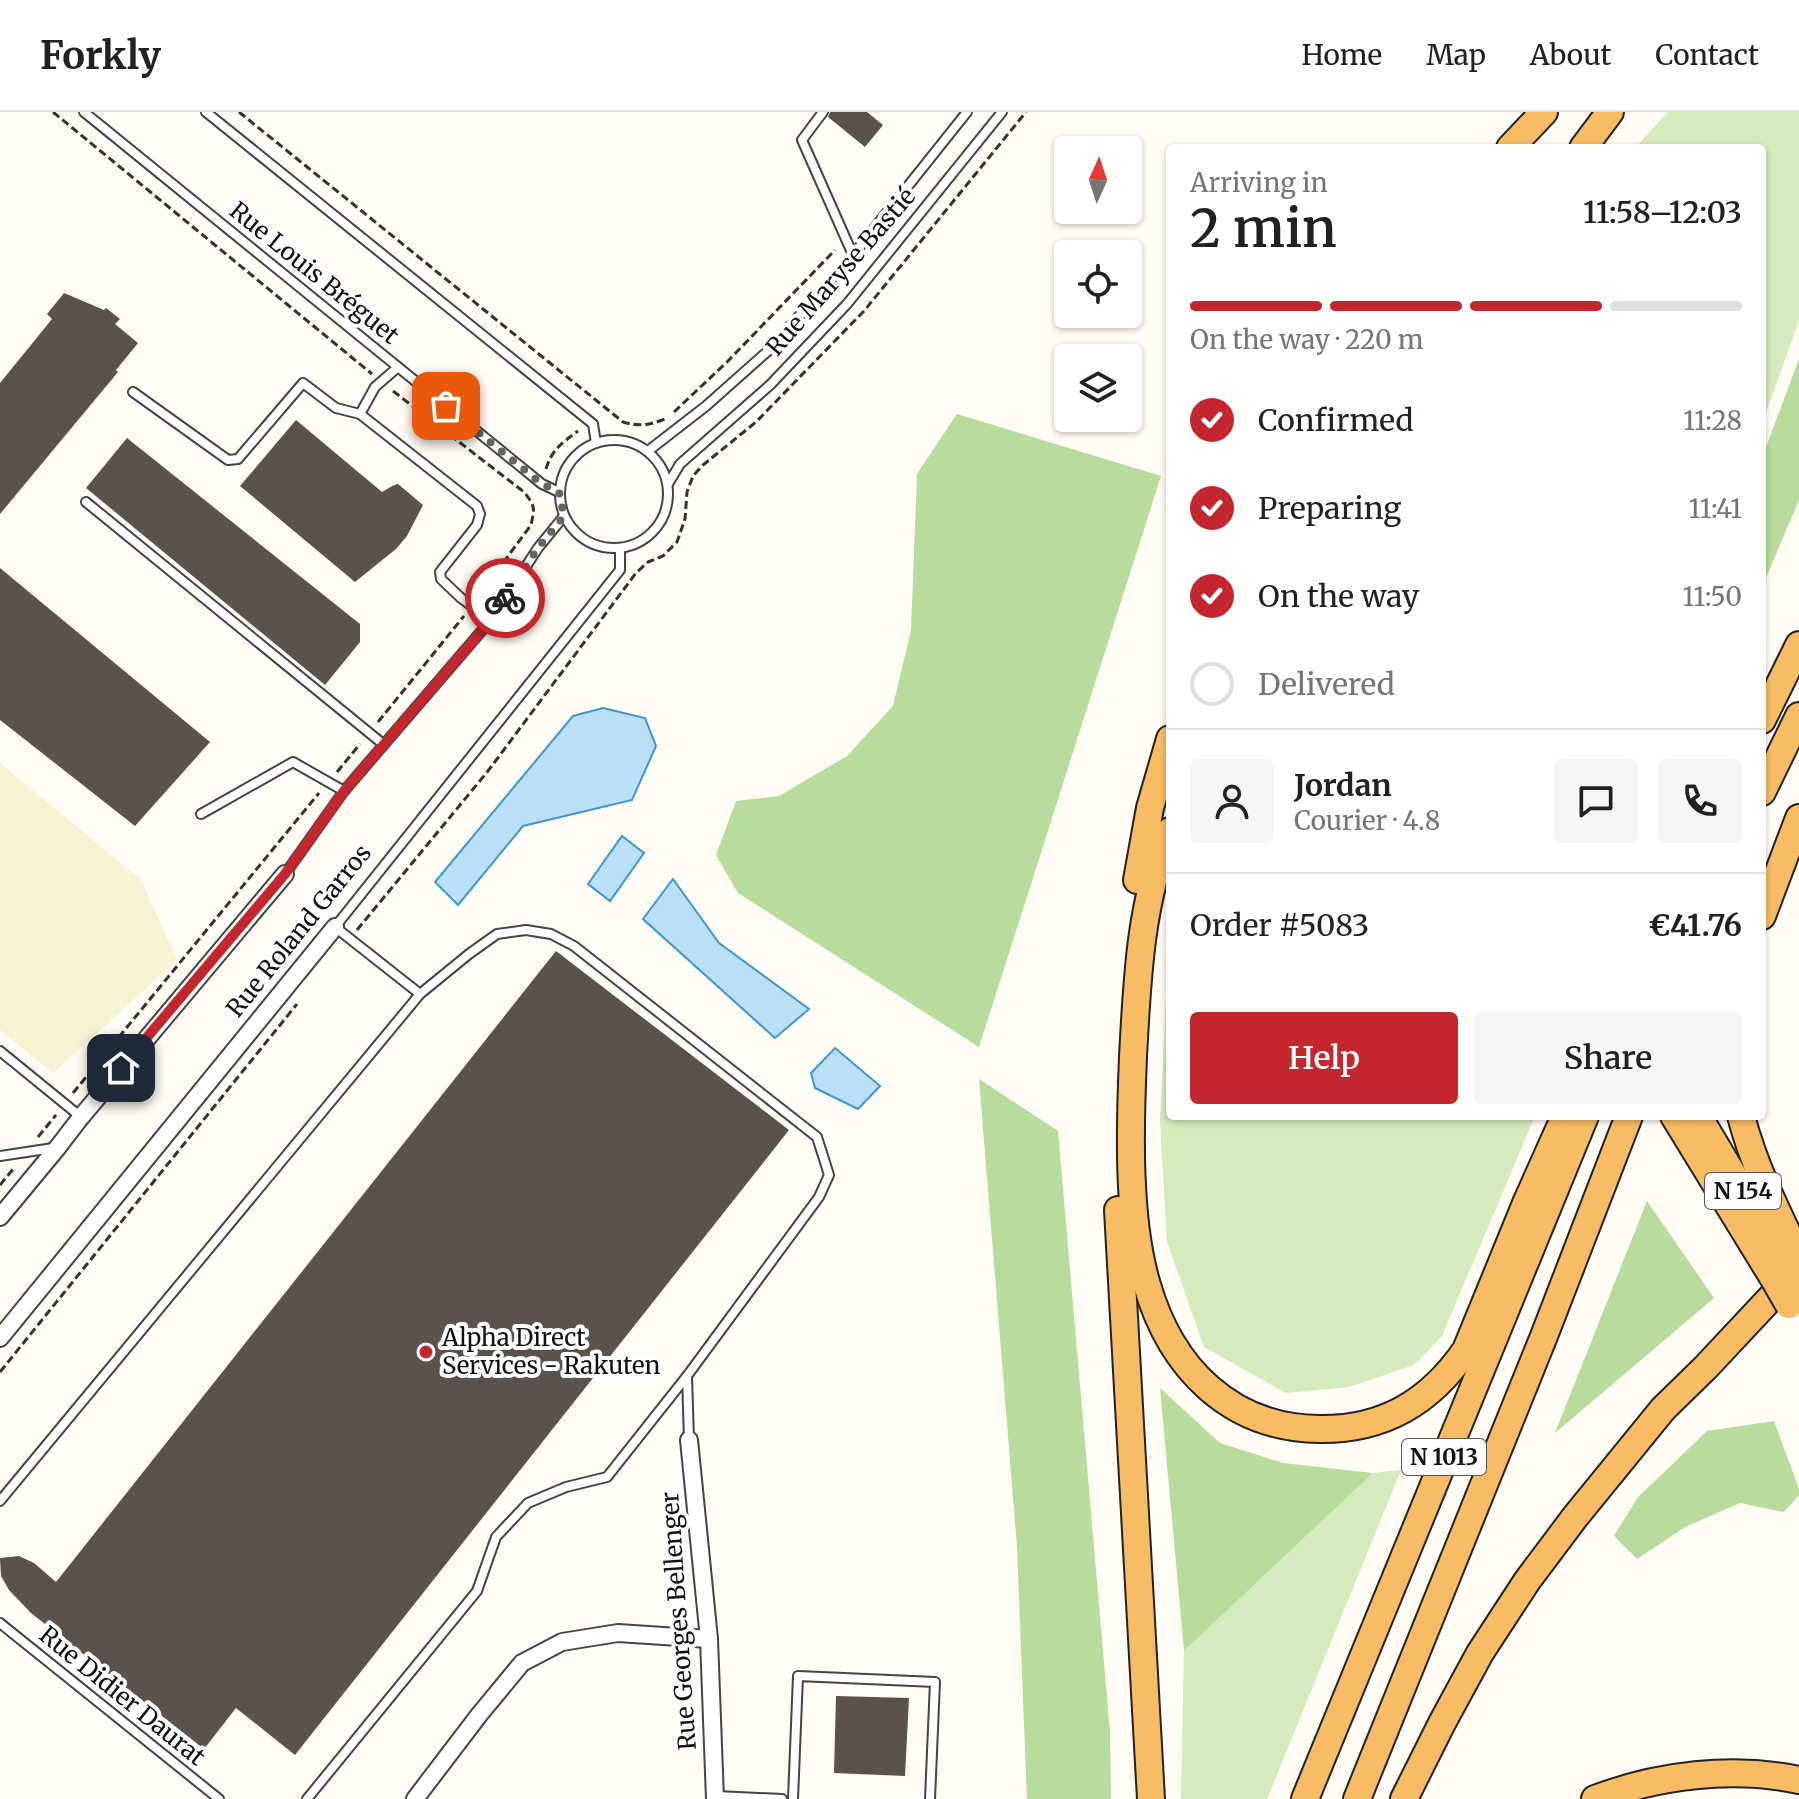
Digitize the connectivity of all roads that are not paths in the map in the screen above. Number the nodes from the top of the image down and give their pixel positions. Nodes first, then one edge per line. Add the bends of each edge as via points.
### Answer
1 (84, 112) edge
2 (206, 112) edge
3 (823, 112) edge
4 (967, 112) edge
5 (1002, 112) edge
6 (1544, 112) edge
7 (1590, 112) edge
8 (1610, 112) edge
9 (1514, 144) edge
10 (1567, 144) edge
11 (1586, 144) edge
12 (853, 255) junction
13 (398, 367) junction
14 (133, 392) dead end
15 (360, 414) junction
16 (596, 443) junction
17 (648, 451) junction
18 (668, 484) junction
19 (559, 492) junction
20 (86, 502) dead end
21 (564, 516) junction
22 (620, 549) junction
23 (491, 620) junction
24 (1799, 645) edge
25 (1766, 712) edge
26 (1799, 716) edge
27 (383, 744) junction
28 (1166, 753) edge
29 (1766, 784) edge
30 (344, 791) junction
31 (201, 814) dead end
32 (1799, 818) edge
33 (1166, 840) edge
34 (285, 874) joint
35 (1766, 905) edge
36 (335, 927) junction
37 (420, 994) junction
38 (0, 1051) edge
39 (81, 1117) junction
40 (1563, 1120) edge
41 (1583, 1120) edge
42 (1627, 1120) edge
43 (1684, 1120) edge
44 (1742, 1120) edge
45 (58, 1147) junction
46 (0, 1156) edge
47 (0, 1217) edge
48 (1793, 1280) edge
49 (0, 1338) edge
50 (687, 1376) junction
51 (689, 1440) joint
52 (0, 1501) edge
53 (0, 1623) edge
54 (709, 1639) junction
55 (1799, 1780) edge
56 (715, 1798) edge
57 (219, 1799) edge
58 (307, 1799) edge
59 (415, 1799) edge
60 (782, 1799) edge
61 (793, 1799) edge
62 (930, 1799) edge
63 (1151, 1799) edge
64 (1305, 1799) edge
65 (1357, 1799) edge
66 (1404, 1799) edge
67 (1595, 1799) edge

1 - 13 lane, Rue Louis Bréguet
2 - 16 lane via 591,422
3 - 12 lane via 802,140
4 - 12 lane, Rue Maryse Bastié
5 - 18 lane, Rue Maryse Bastié via 847,304 770,385 680,464
6 - 9 highway
7 - 10 highway
8 - 11 highway
12 - 17 lane, Rue Maryse Bastié via 769,350
13 - 15 lane via 375,387
13 - 19 lane, Rue Louis Bréguet via 542,484
14 - 15 lane via 228,460 238,459 303,383 336,408
15 - 23 lane via 477,506 477,525 440,572 441,579
16 - 17 lane via 614,439
16 - 19 lane via 570,462
17 - 18 lane
18 - 22 lane via 666,514 658,527 648,538
19 - 21 lane
20 - 27 lane
21 - 22 lane via 587,542
21 - 23 lane, Rue Roland Garros
22 - 36 lane, Rue Roland Garros via 620,570
23 - 27 lane, Rue Roland Garros
24 - 25 highway
26 - 29 highway
27 - 30 lane, Rue Roland Garros
28 - 63 highway via 1150,808 1130,921 1115,1114
30 - 31 lane via 293,762
30 - 34 lane, Rue Roland Garros
32 - 35 highway
33 - 40 highway via 1150,896 1136,1004 1136,1231 1146,1285 1165,1330 1199,1380 1227,1403 1274,1424 1331,1429 1382,1418 1429,1393 1466,1350
34 - 39 street, Rue Roland Garros
36 - 37 lane
36 - 49 street, Rue Roland Garros
37 - 50 lane via 497,934 551,934 574,946 817,1137 829,1175 819,1197
37 - 52 lane
38 - 39 lane
39 - 45 street, Rue Roland Garros
41 - 64 highway, N 1013
42 - 65 highway, N 1013
43 - 48 highway, N 154
44 - 48 highway
45 - 46 lane
45 - 47 street, Rue Roland Garros
48 - 66 highway via 1663,1409 1546,1555 1480,1653
50 - 51 lane
50 - 58 lane via 607,1477 528,1503 496,1537 477,1591
51 - 54 street, Rue Georges Bellenger
53 - 57 lane, Rue Didier Daurat
54 - 56 street, Rue Georges Bellenger
54 - 59 street via 618,1633 562,1642 522,1663
55 - 67 highway via 1706,1774 1621,1789
56 - 60 lane
61 - 62 lane via 798,1676 935,1682

